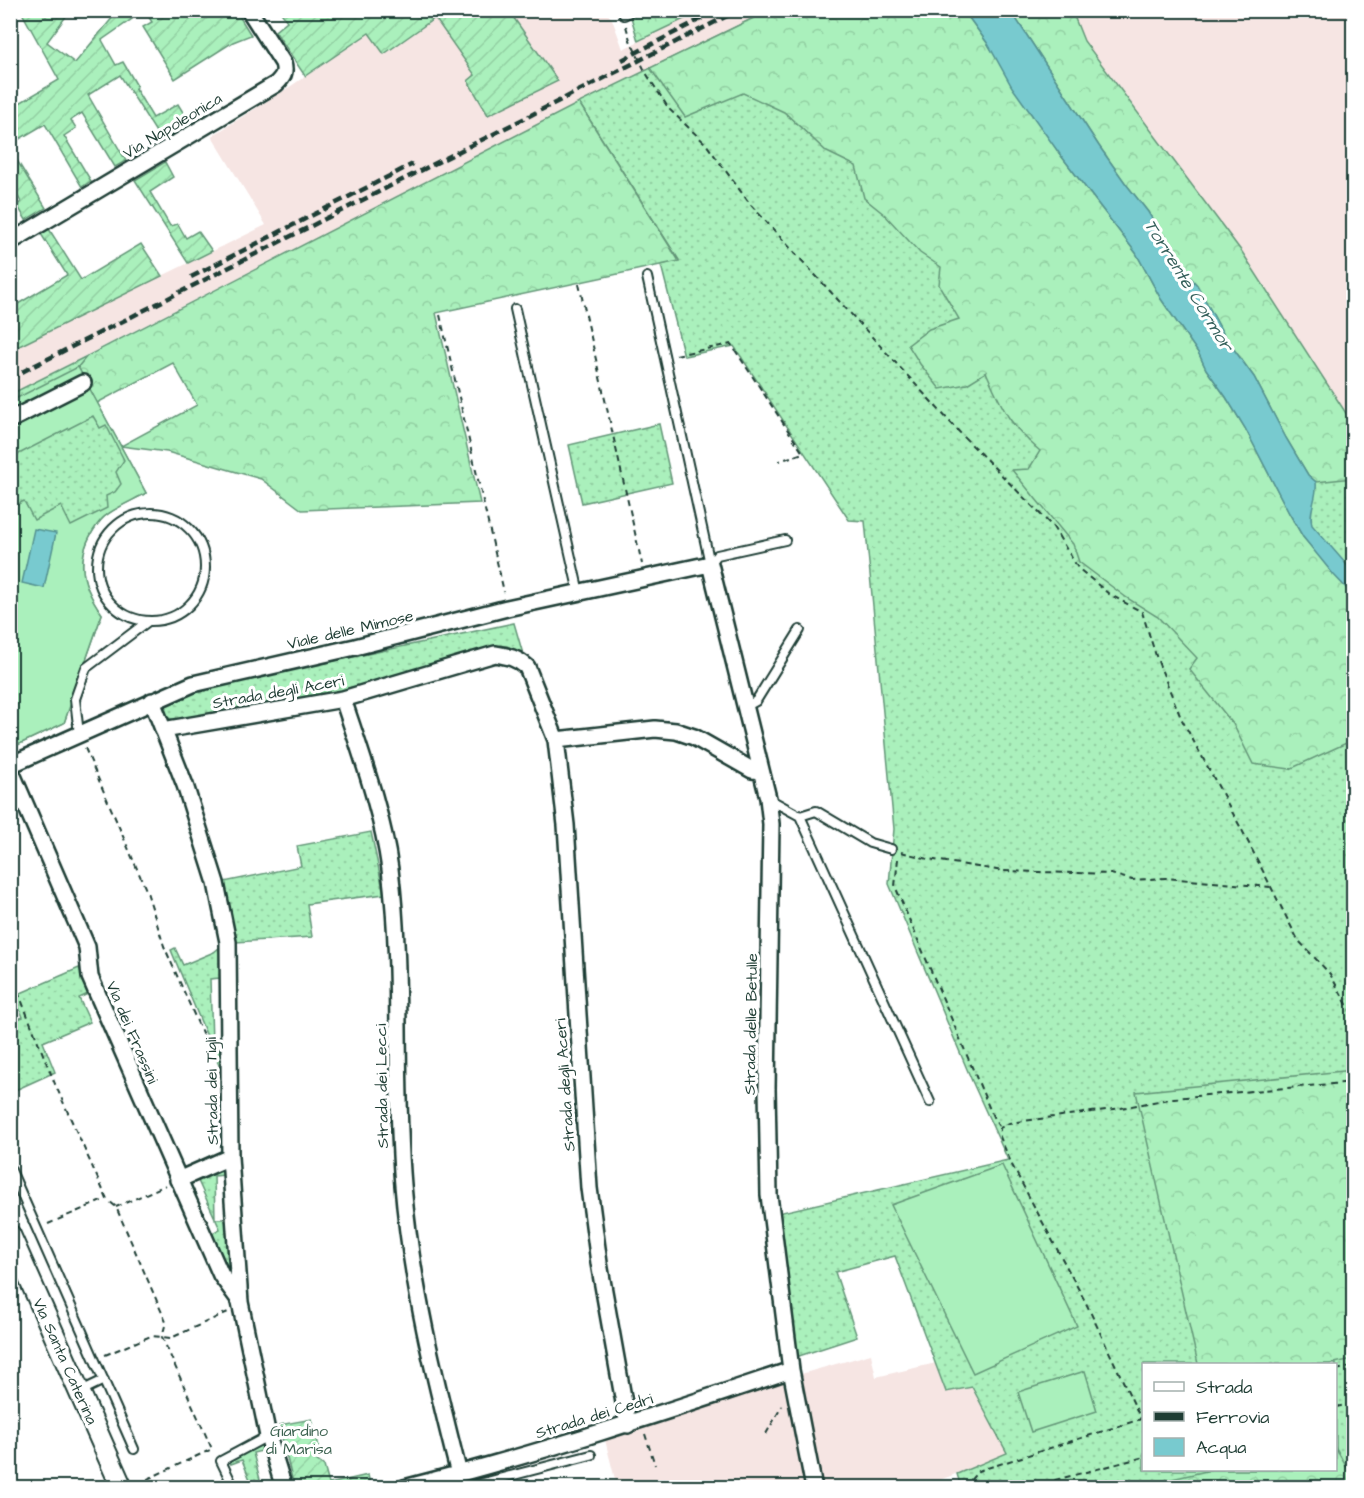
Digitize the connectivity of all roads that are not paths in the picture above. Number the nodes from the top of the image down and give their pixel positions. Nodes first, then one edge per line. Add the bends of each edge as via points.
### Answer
1 (249, 10) edge
2 (633, 10) edge
3 (624, 15) road end
4 (10, 242) edge
5 (646, 277) dead end
6 (515, 309) dead end
7 (83, 383) dead end
8 (10, 420) edge
9 (785, 540) dead end
10 (710, 564) junction
11 (579, 593) junction
12 (147, 622) junction
13 (800, 630) dead end
14 (344, 699) junction
15 (152, 701) junction
16 (745, 707) junction
17 (163, 730) junction
18 (79, 734) junction
19 (556, 740) junction
20 (10, 767) edge
21 (761, 771) junction
22 (768, 798) junction
23 (800, 816) junction
24 (891, 849) dead end
25 (930, 1102) dead end
26 (230, 1157) junction
27 (10, 1168) edge
28 (178, 1180) junction
29 (10, 1235) edge
30 (241, 1304) junction
31 (791, 1370) junction
32 (104, 1380) junction
33 (80, 1391) junction
34 (628, 1425) junction
35 (268, 1436) junction
36 (134, 1449) dead end
37 (591, 1455) dead end
38 (465, 1480) edge
39 (128, 1487) edge
40 (234, 1488) edge
41 (284, 1488) edge
42 (405, 1488) edge
43 (814, 1488) edge

1 - 4 street, Via Napoleonica via 283,63 283,78
2 - 3 lane
5 - 10 lane
6 - 11 lane
7 - 8 street
9 - 10 lane via 717,555
10 - 11 street, Viale delle Mimose
10 - 16 street, Strada delle Betulle
11 - 15 street, Viale delle Mimose via 215,677
12 - 12 lane via 182,613 204,584 206,566 203,548 194,532 180,520 144,513 113,528 97,560 98,577 109,601 130,618
12 - 18 lane via 86,668 75,699
13 - 16 lane via 756,701
14 - 17 street, Strada degli Aceri
14 - 19 street, Strada degli Aceri via 483,656 507,655 527,667
14 - 38 street, Strada dei Lecci via 390,866 396,933 399,1122 412,1261 433,1370
15 - 17 street, Strada dei Tigli
15 - 18 street, Viale delle Mimose
16 - 21 street, Strada delle Betulle
17 - 26 street, Strada dei Tigli via 216,883 228,942
18 - 20 street, Viale delle Mimose
19 - 21 street via 656,729 676,731
19 - 34 street, Strada degli Aceri via 566,825 589,1188
20 - 28 street, Via dei Frassini via 87,947 90,977
21 - 22 street, Strada delle Betulle
22 - 23 lane
22 - 31 street, Strada delle Betulle via 769,1195
23 - 24 lane via 816,811 870,843
23 - 25 lane
26 - 28 street
26 - 30 street, Strada dei Tigli
27 - 32 lane
28 - 30 street, Via dei Frassini via 221,1275
29 - 33 street, Via Santa Caterina
30 - 35 street, Strada dei Tigli
31 - 34 street, Strada dei Cedri
31 - 43 street, Strada delle Betulle
32 - 33 lane
32 - 36 lane
33 - 39 street, Via Santa Caterina
34 - 38 street, Strada dei Cedri
35 - 40 lane via 220,1461
35 - 41 street, Strada dei Tigli
37 - 38 lane
38 - 42 street, Strada dei Cedri

